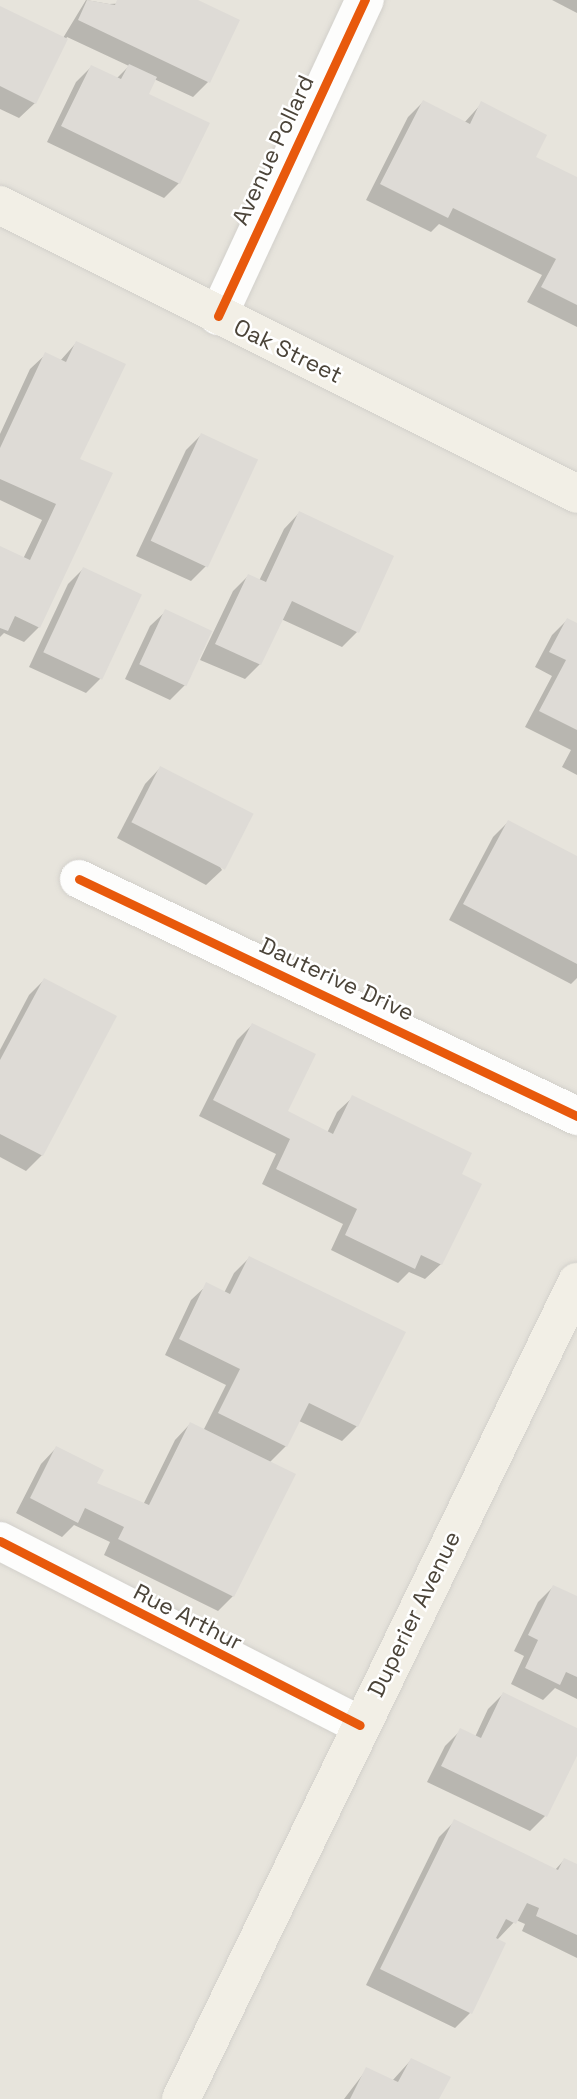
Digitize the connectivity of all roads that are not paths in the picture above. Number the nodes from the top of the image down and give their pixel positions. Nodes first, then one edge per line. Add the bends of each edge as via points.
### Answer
1 (365, 0) edge
2 (0, 205) edge
3 (218, 316) junction
4 (577, 494) edge
5 (79, 879) dead end
6 (577, 1116) edge
7 (577, 1282) edge
8 (0, 1541) edge
9 (360, 1725) junction
10 (181, 2099) edge

1 - 3 street, Avenue Pollard
2 - 3 main road, Oak Street
3 - 4 main road, Oak Street
5 - 6 street, Dauterive Drive
7 - 9 main road, Duperier Avenue
8 - 9 street, Rue Arthur
9 - 10 main road, Duperier Avenue

